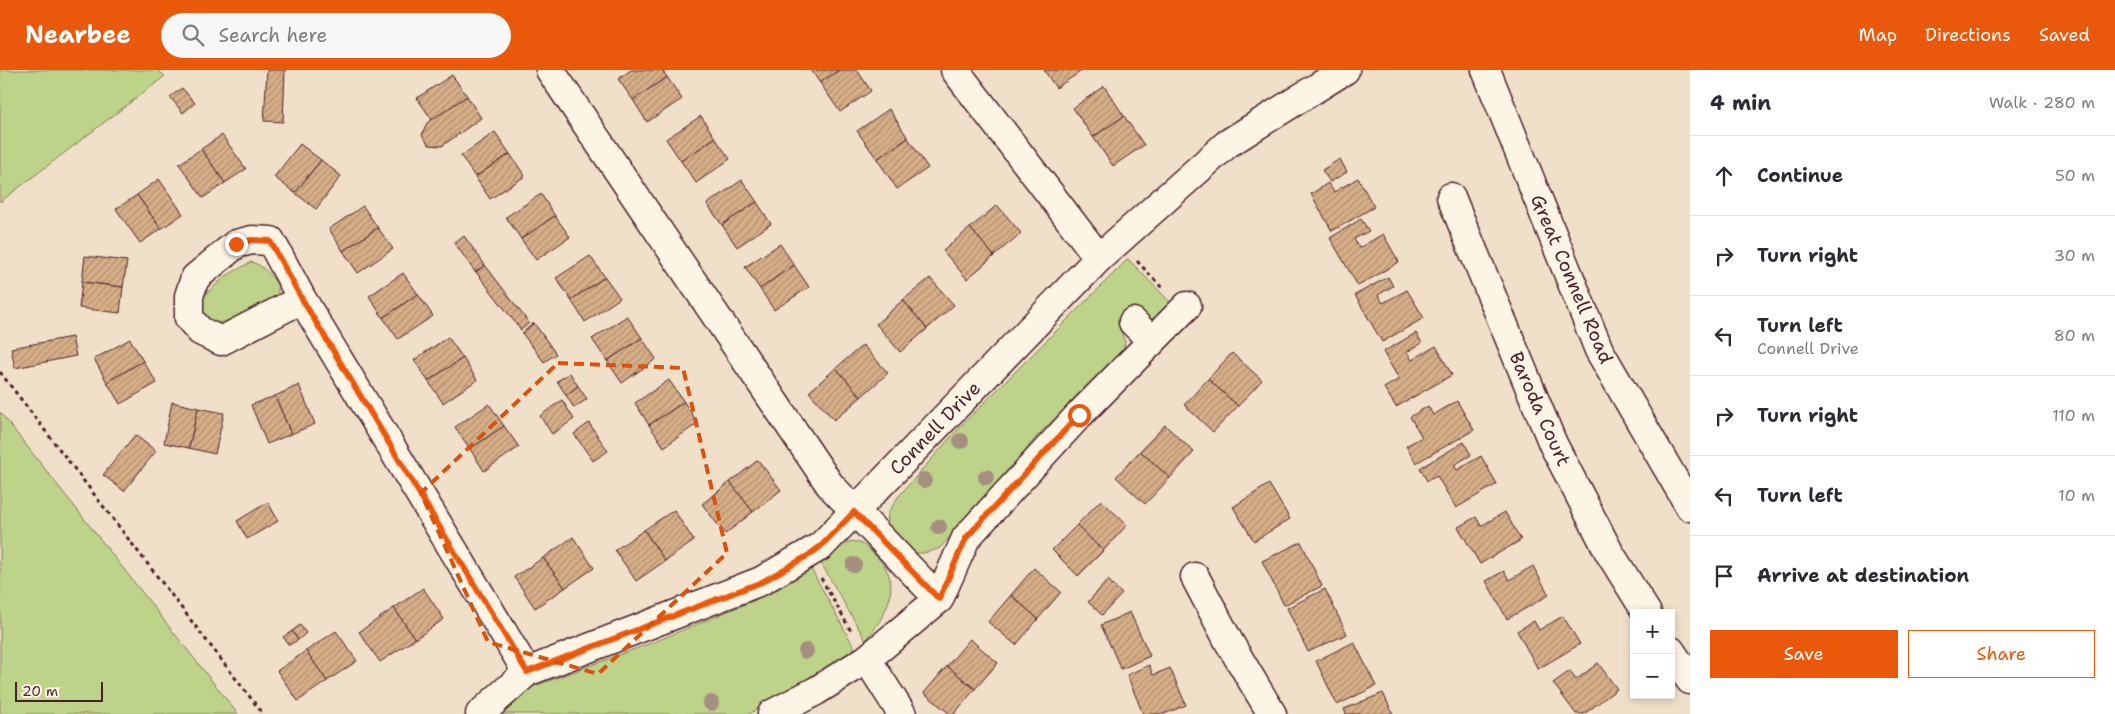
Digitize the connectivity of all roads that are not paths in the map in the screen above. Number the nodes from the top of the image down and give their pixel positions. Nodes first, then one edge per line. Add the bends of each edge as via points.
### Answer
1 (550, 70) edge
2 (955, 70) edge
3 (1345, 70) edge
4 (1486, 70) edge
5 (1451, 196) dead end
6 (1108, 249) junction
7 (302, 299) dead end
8 (1184, 308) road end
9 (1690, 507) edge
10 (854, 512) junction
11 (1195, 577) dead end
12 (939, 599) junction
13 (1646, 609) edge
14 (1673, 654) edge
15 (867, 659) junction
16 (527, 672) junction
17 (1690, 680) edge
18 (480, 714) edge
19 (772, 714) edge
20 (902, 714) edge
21 (1272, 714) edge

1 - 10 street via 830,485
2 - 6 street
3 - 6 street, Connell Drive via 1227,144
4 - 9 street, Great Connell Road via 1599,350
5 - 13 street, Baroda Court via 1553,444 1610,552
6 - 10 street, Connell Drive
7 - 16 street
8 - 12 street via 1142,332 1079,415 966,538
10 - 12 street
10 - 16 street, Connell Drive via 821,546 762,582
11 - 21 street
12 - 15 street
14 - 17 street
15 - 19 street
15 - 20 street
16 - 18 street, Connell Drive

